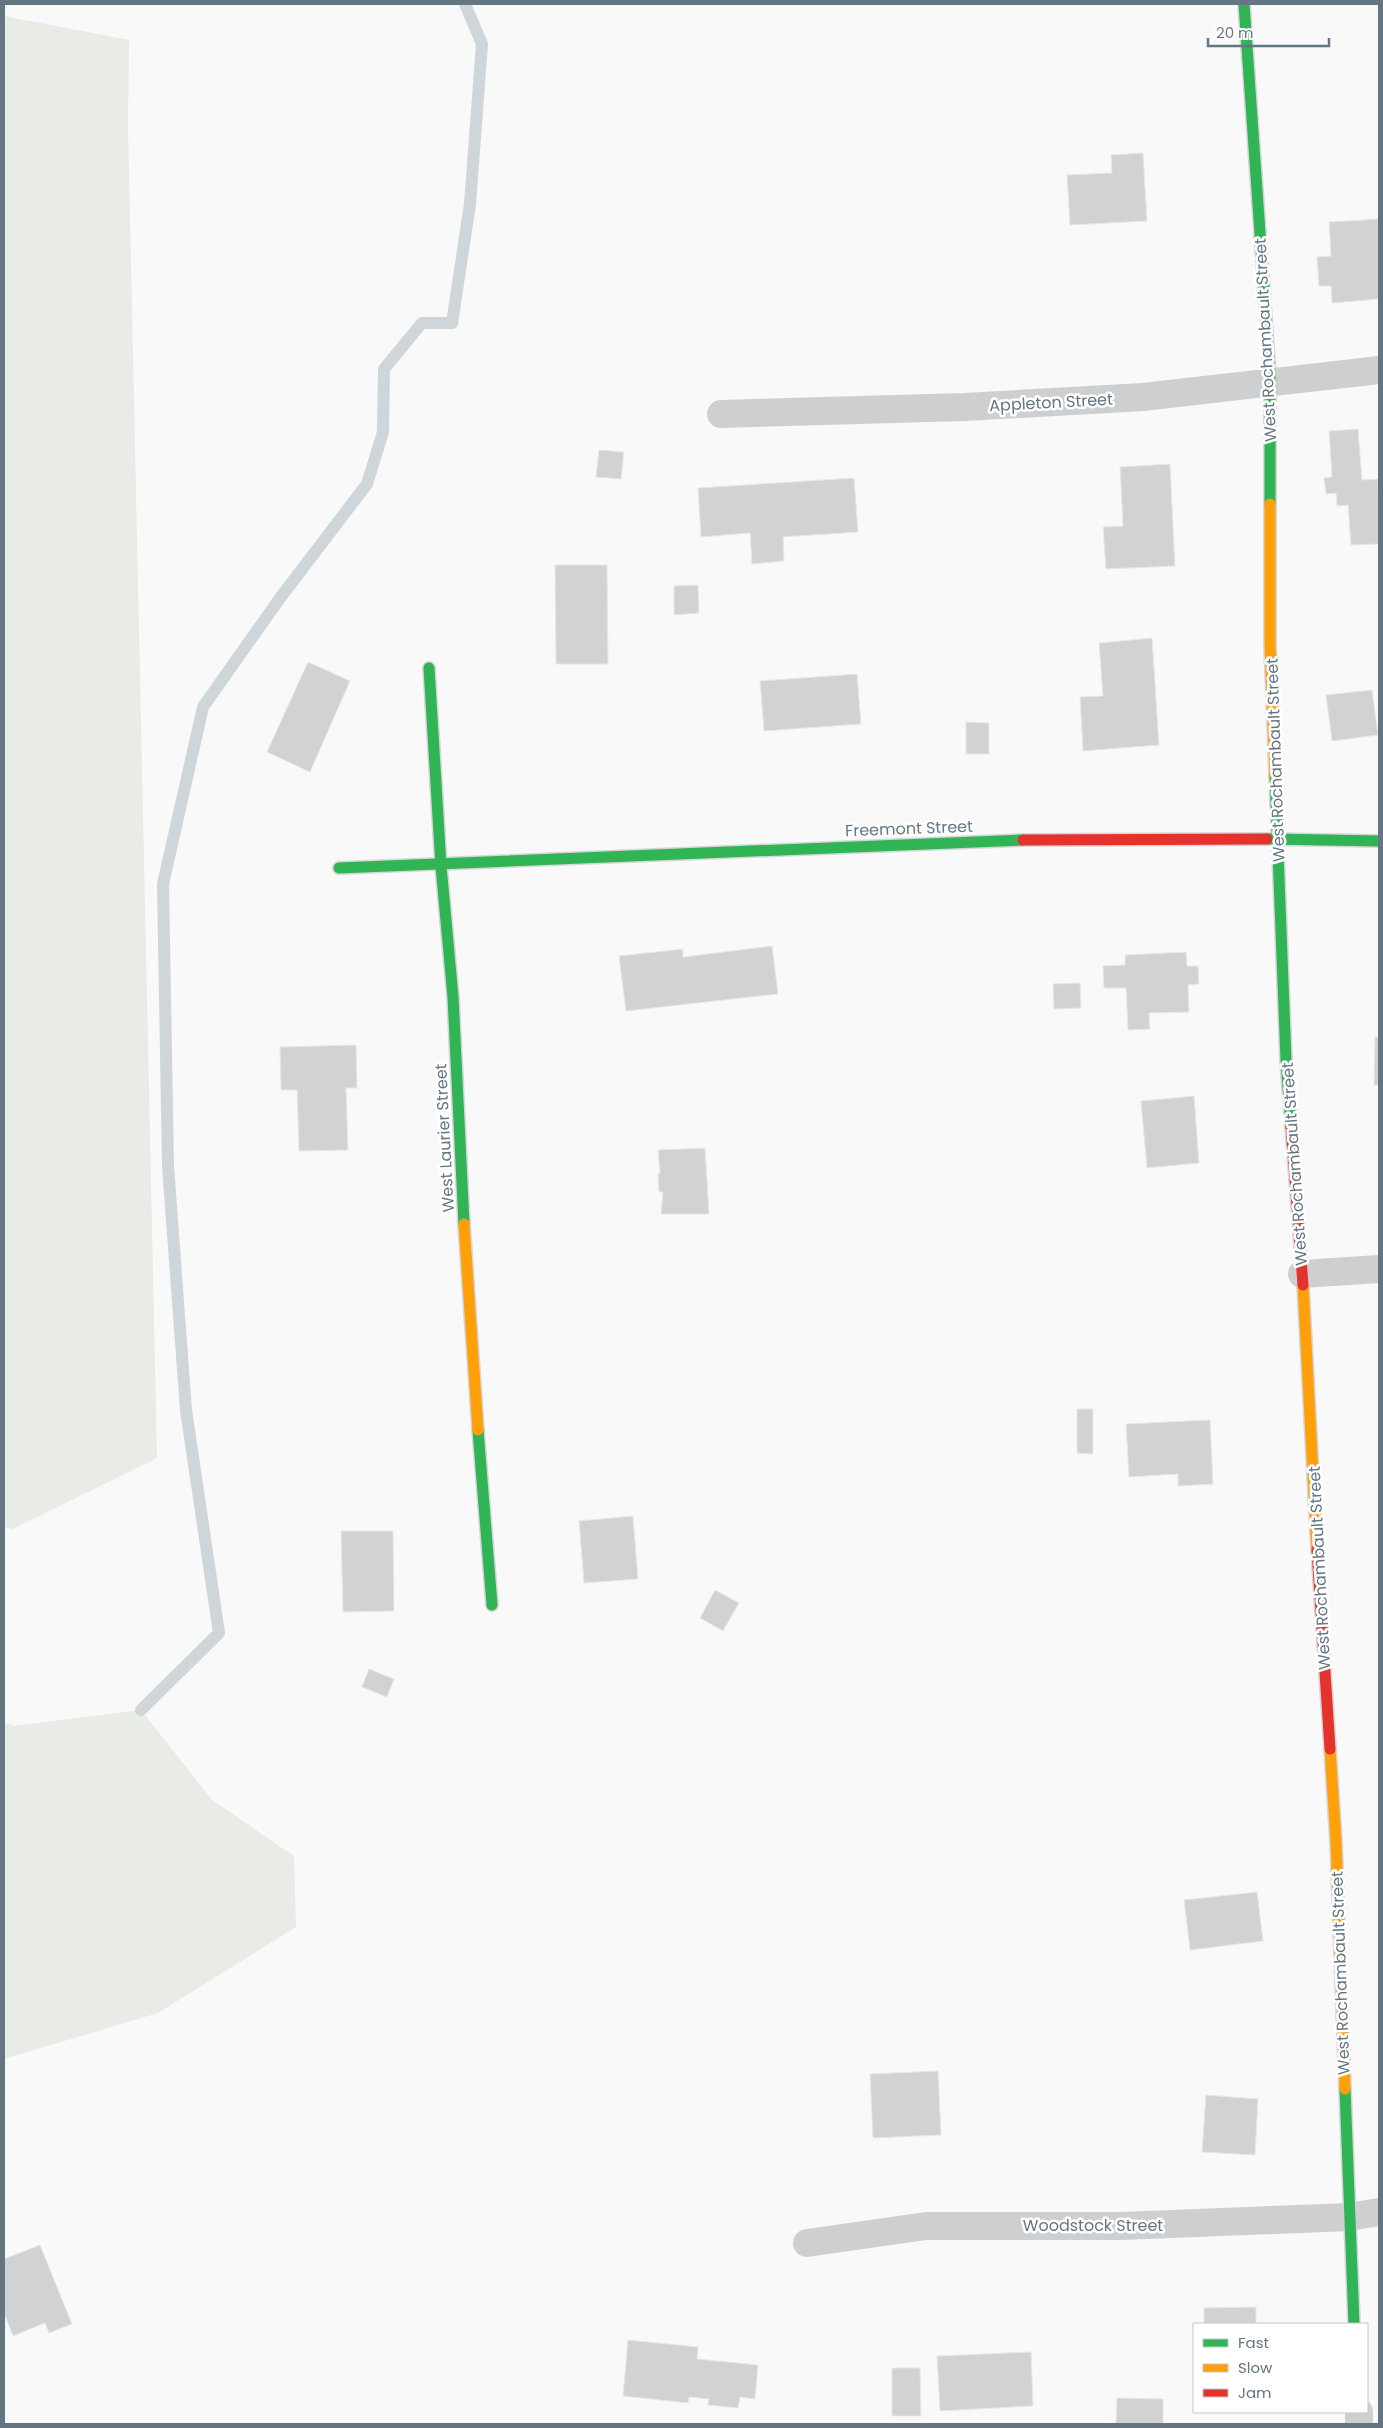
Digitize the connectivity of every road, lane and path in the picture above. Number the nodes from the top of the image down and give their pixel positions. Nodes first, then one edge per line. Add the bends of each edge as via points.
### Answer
1 (1244, 4) edge
2 (1379, 370) edge
3 (1270, 382) junction
4 (721, 414) dead end
5 (429, 668) dead end
6 (1278, 838) junction
7 (1379, 841) edge
8 (441, 866) junction
9 (339, 868) dead end
10 (1379, 1269) edge
11 (1302, 1274) junction
12 (492, 1605) dead end
13 (1379, 2212) edge
14 (1349, 2217) junction
15 (807, 2244) dead end
16 (1354, 2323) edge

1 - 3 street, West Rochambault Street
2 - 3 street, Appleton Street
3 - 4 street, Appleton Street via 1143,396 965,407
3 - 6 street, West Rochambault Street via 1270,643
5 - 8 street, West Laurier Street
6 - 7 street, Freemont Street
6 - 8 street, Freemont Street via 1016,840
6 - 11 street, West Rochambault Street via 1286,1060
8 - 9 street, Freemont Street
8 - 12 street, West Laurier Street via 453,997 468,1305
10 - 11 street
11 - 14 street, West Rochambault Street via 1336,1841
13 - 14 street, Woodstock Street
14 - 15 street, Woodstock Street via 1120,2226 926,2226
14 - 16 street, West Rochambault Street

